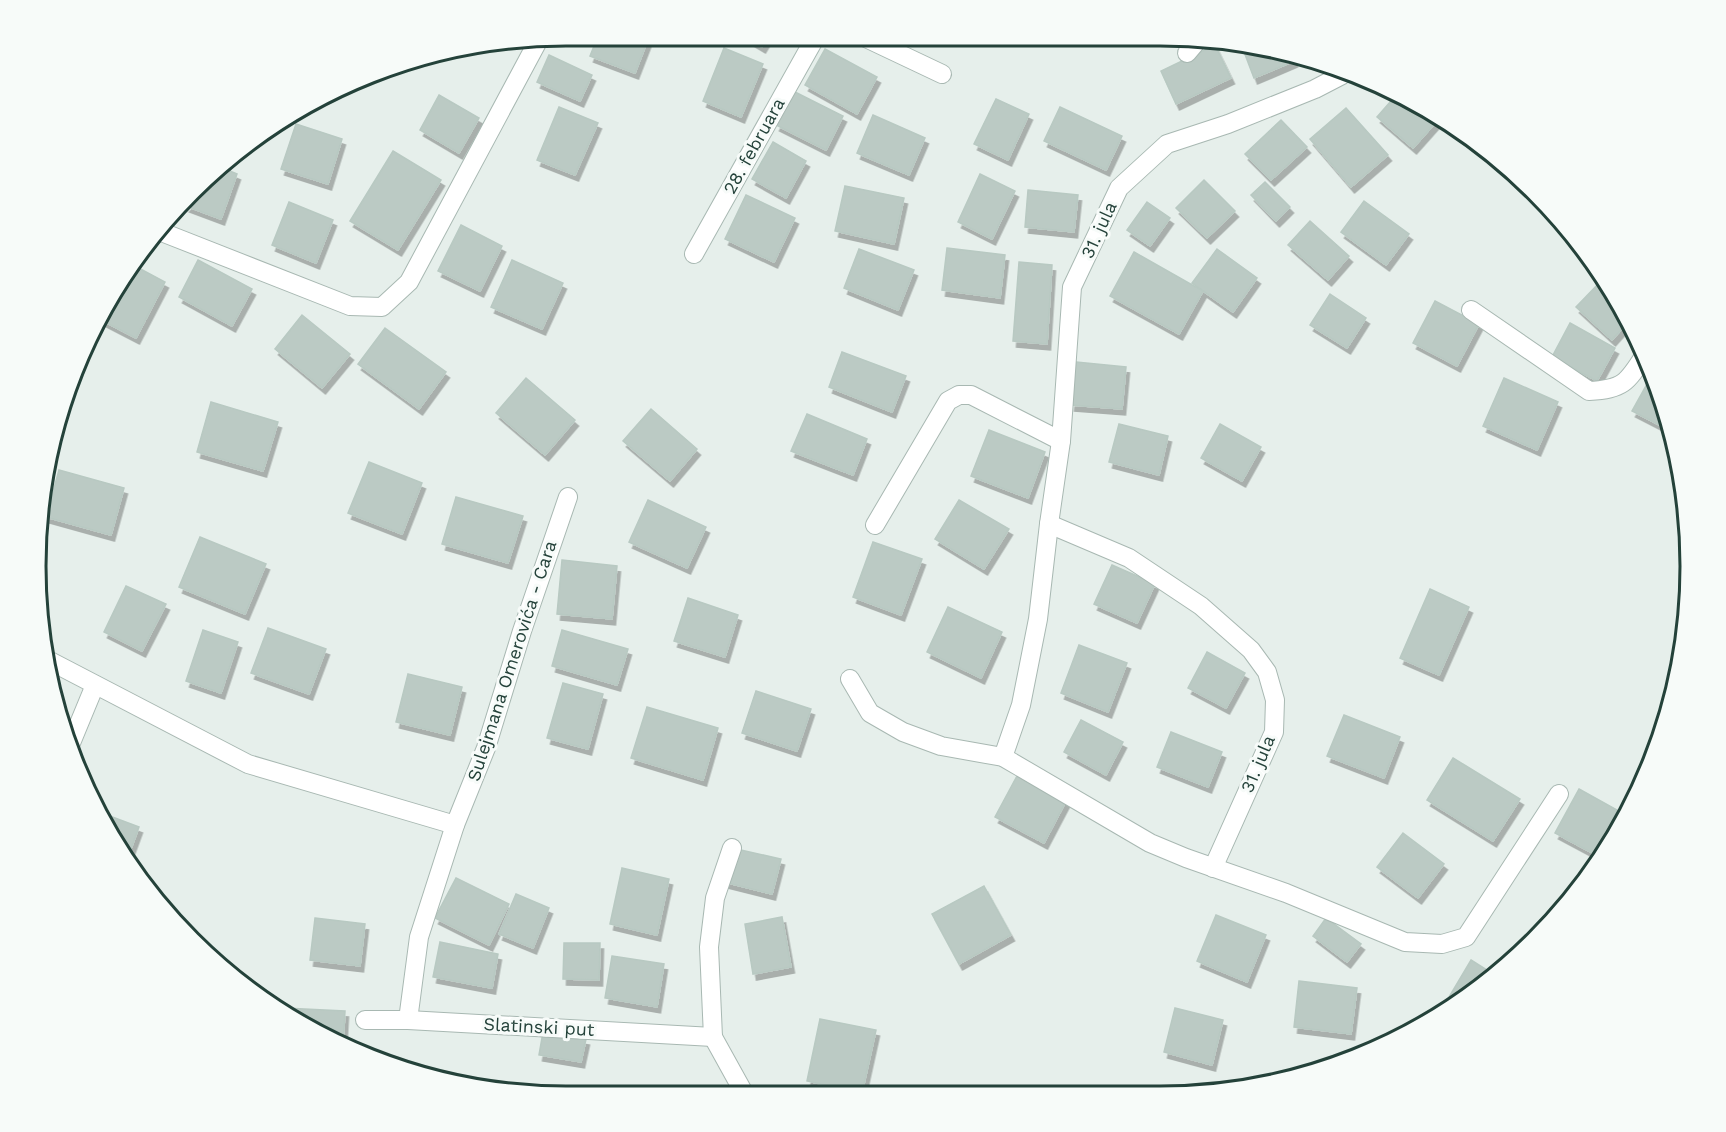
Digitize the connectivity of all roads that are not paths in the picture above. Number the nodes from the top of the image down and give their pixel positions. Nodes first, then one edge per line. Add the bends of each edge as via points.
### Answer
1 (811, 46) edge
2 (883, 46) edge
3 (534, 48) edge
4 (942, 74) dead end
5 (1336, 78) edge
6 (166, 234) edge
7 (694, 254) dead end
8 (1471, 310) dead end
9 (1639, 364) edge
10 (1061, 441) junction
11 (568, 497) dead end
12 (1049, 524) junction
13 (875, 525) dead end
14 (56, 664) edge
15 (850, 679) dead end
16 (95, 684) junction
17 (75, 734) edge
18 (1004, 757) junction
19 (1559, 794) dead end
20 (455, 825) junction
21 (732, 848) dead end
22 (1213, 867) junction
23 (365, 1020) dead end
24 (408, 1020) junction
25 (713, 1036) junction
26 (740, 1086) edge

1 - 7 street, 28. februara
2 - 4 street
3 - 6 street via 409,282 382,306 350,306
5 - 10 street, 31. jula via 1228,124 1167,144 1119,188 1072,287
8 - 9 street via 1589,392 1618,386 1630,378
10 - 12 street, 31. jula
10 - 13 street via 971,395 959,395 948,401
11 - 20 street, Sulejmana Omerovića - Cara via 486,748
12 - 18 street, 31. jula via 1038,619 1021,705
12 - 22 street, 31. jula via 1129,558 1192,600 1251,650 1267,672 1275,700 1274,732
14 - 16 street
15 - 18 street via 870,713 903,732 941,746
16 - 17 street
16 - 20 street via 248,764
18 - 22 street via 1150,843
19 - 22 street via 1466,937 1442,944 1404,942
20 - 24 street, Sulejmana Omerovića - Cara via 419,937
21 - 25 street via 715,898 709,947
23 - 24 street, Slatinski put
24 - 25 street, Slatinski put
25 - 26 street

